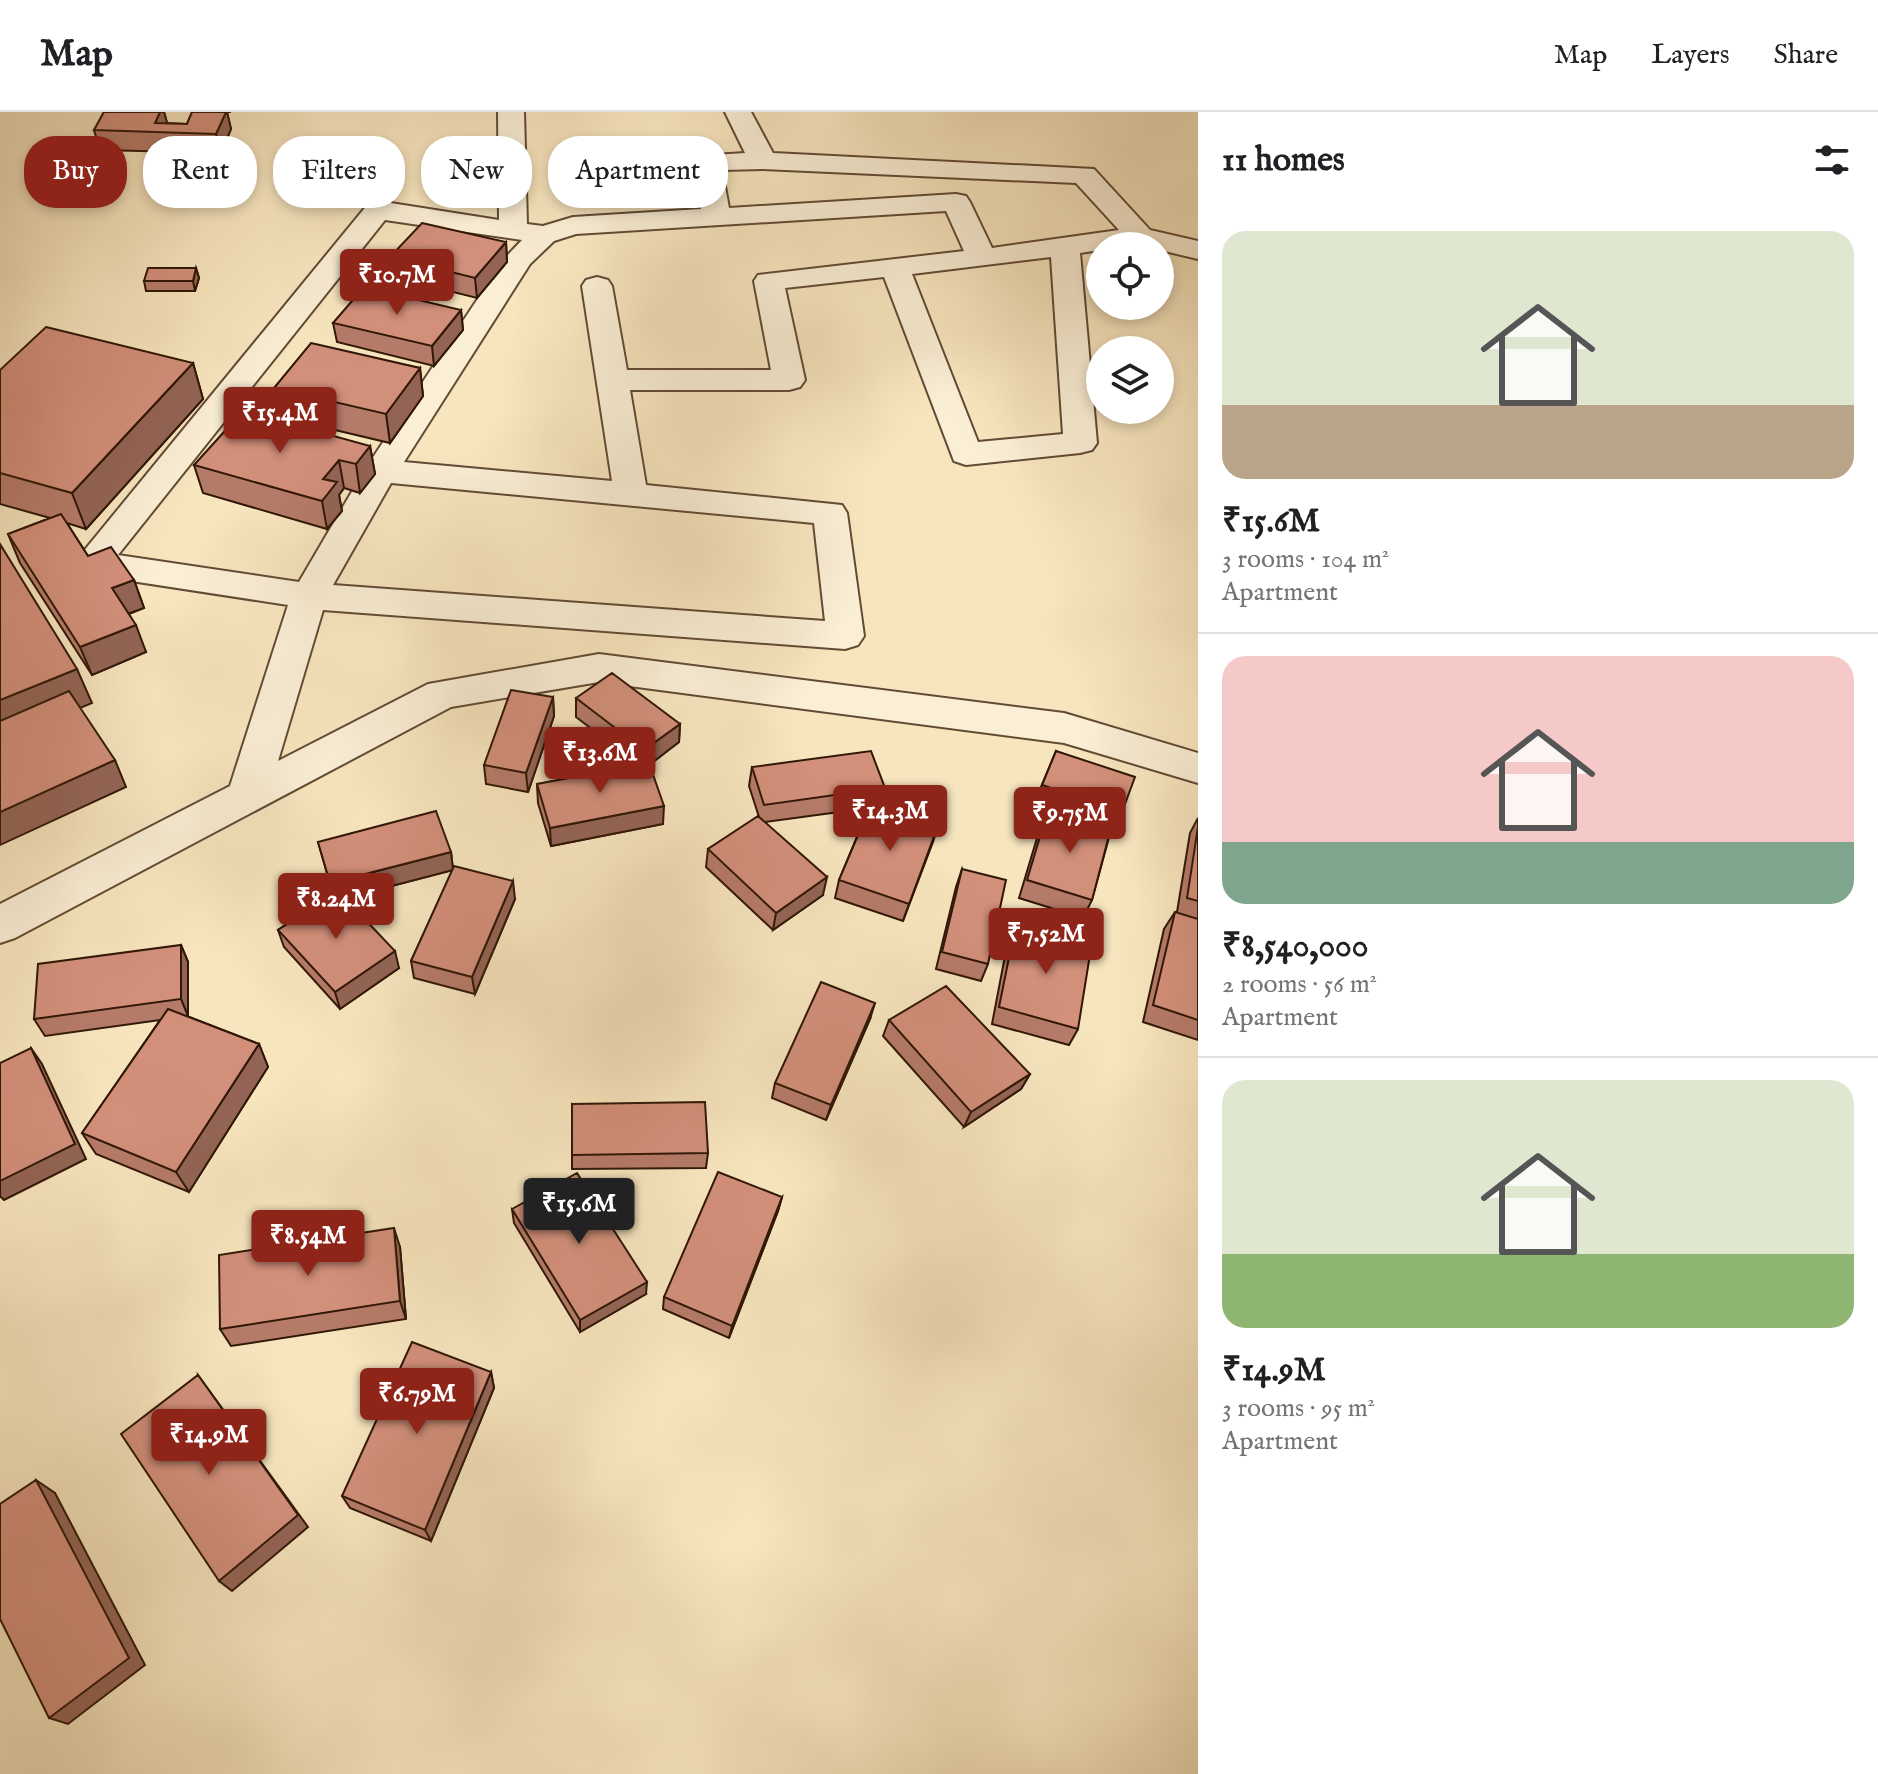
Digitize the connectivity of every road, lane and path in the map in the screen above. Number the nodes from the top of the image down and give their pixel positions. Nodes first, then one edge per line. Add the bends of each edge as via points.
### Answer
1 (511, 112) edge
2 (738, 112) edge
3 (763, 161) junction
4 (716, 216) junction
5 (528, 231) junction
6 (1136, 232) edge
7 (1086, 244) edge
8 (1174, 244) edge
9 (1065, 247) junction
10 (1198, 250) edge
11 (982, 258) junction
12 (895, 268) junction
13 (597, 286) dead end
14 (612, 380) junction
15 (381, 471) junction
16 (631, 496) junction
17 (309, 596) junction
18 (1198, 768) edge
19 (247, 796) junction
20 (0, 925) edge

1 - 5 street
2 - 3 street
3 - 4 street via 707,162
3 - 6 street via 1084,175
4 - 5 street
4 - 11 street via 956,202
5 - 15 street via 519,259
5 - 17 street via 378,210 92,563
7 - 9 street
8 - 10 street
9 - 11 street
9 - 12 street via 1080,443 966,454
11 - 12 street
12 - 14 street via 769,281 789,380
13 - 14 street
14 - 16 street
15 - 16 street
15 - 17 street
16 - 17 street via 830,513 845,636
17 - 19 street
18 - 19 street via 1064,728 599,668 442,694
19 - 20 street

